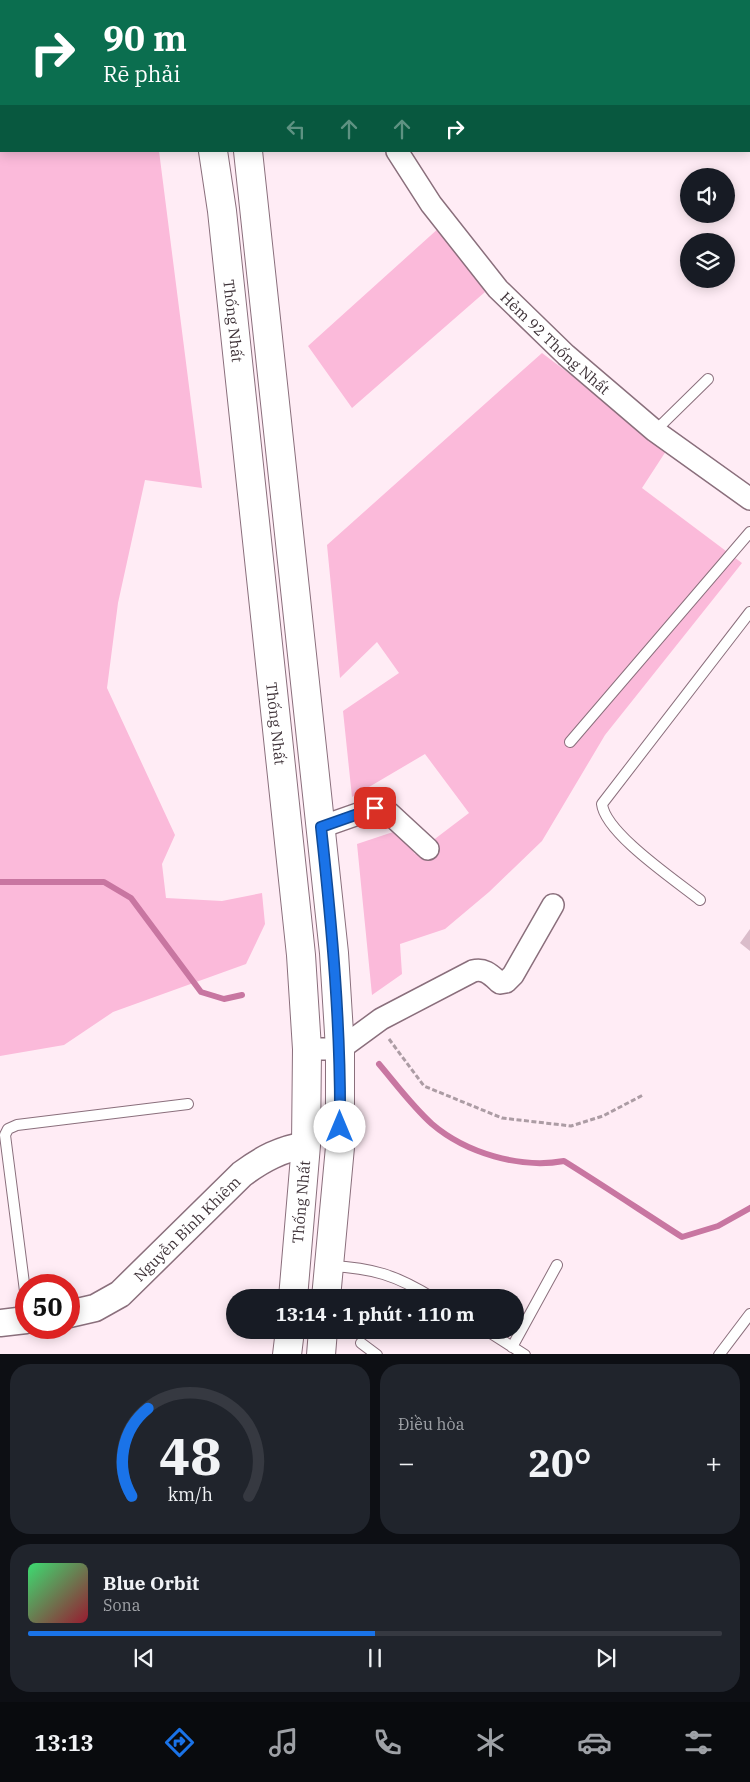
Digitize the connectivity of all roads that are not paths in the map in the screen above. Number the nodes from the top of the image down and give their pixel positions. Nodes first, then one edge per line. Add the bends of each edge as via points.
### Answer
1 (213, 152) edge
2 (248, 152) edge
3 (397, 152) edge
4 (708, 379) dead end
5 (655, 431) junction
6 (750, 499) edge
7 (750, 532) edge
8 (750, 612) edge
9 (570, 742) dead end
10 (321, 827) junction
11 (428, 849) dead end
12 (700, 900) dead end
13 (553, 905) dead end
14 (307, 1049) junction
15 (340, 1049) junction
16 (188, 1104) dead end
17 (306, 1145) junction
18 (340, 1147) junction
19 (557, 1265) dead end
20 (329, 1266) junction
21 (23, 1274) edge
22 (294, 1289) edge
23 (327, 1289) edge
24 (419, 1289) edge
25 (80, 1311) edge
26 (750, 1314) edge
27 (15, 1321) edge
28 (0, 1323) edge
29 (289, 1339) edge
30 (322, 1339) edge
31 (500, 1339) edge
32 (361, 1343) dead end
33 (512, 1347) junction
34 (287, 1354) edge
35 (321, 1354) edge
36 (377, 1354) edge
37 (525, 1354) edge
38 (719, 1354) edge

1 - 14 main road, Thống Nhất via 301,955
2 - 10 main road
3 - 5 street, Hẻm 92 Thống Nhất via 432,204 498,289 566,355
4 - 5 lane
5 - 6 street, Hẻm 92 Thống Nhất
7 - 9 lane
8 - 12 lane via 602,804 603,813 614,830
10 - 11 street via 375,808 389,813
10 - 15 main road
13 - 15 street via 506,982 500,982 486,971 473,971 377,1022
14 - 15 street
14 - 17 main road, Thống Nhất
15 - 18 main road
16 - 21 lane via 17,1125 8,1129 4,1135
17 - 18 main road
17 - 22 main road, Thống Nhất
17 - 25 street, Nguyễn Bỉnh Khiêm via 262,1159 242,1174 120,1294 95,1308
18 - 20 main road
19 - 33 lane
20 - 23 main road
20 - 24 lane via 365,1268 408,1282
26 - 38 lane
27 - 28 street
29 - 34 main road
30 - 35 main road
31 - 33 lane
32 - 36 lane
33 - 37 lane

